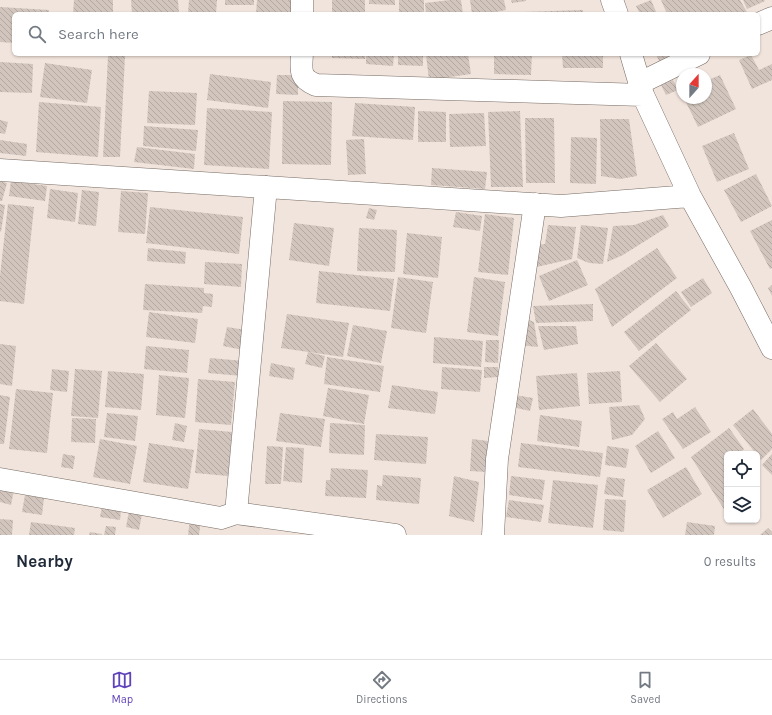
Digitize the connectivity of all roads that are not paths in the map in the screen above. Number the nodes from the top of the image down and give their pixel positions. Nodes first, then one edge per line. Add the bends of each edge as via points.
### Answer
1 (302, 0) edge
2 (612, 0) edge
3 (302, 12) edge
4 (616, 12) edge
5 (772, 18) edge
6 (760, 23) edge
7 (302, 56) edge
8 (631, 56) edge
9 (695, 56) edge
10 (642, 89) junction
11 (0, 170) edge
12 (266, 187) junction
13 (690, 196) junction
14 (535, 204) junction
15 (772, 348) edge
16 (0, 479) edge
17 (236, 513) junction
18 (394, 535) edge
19 (493, 535) edge

1 - 3 street
2 - 4 street
5 - 6 street
7 - 10 street via 301,72 307,81 316,85
8 - 10 street
9 - 10 street
10 - 13 street
11 - 12 street
12 - 14 street
12 - 17 street
13 - 14 street via 561,206
13 - 15 street
14 - 19 street via 497,459
16 - 17 street via 221,518
17 - 18 street

